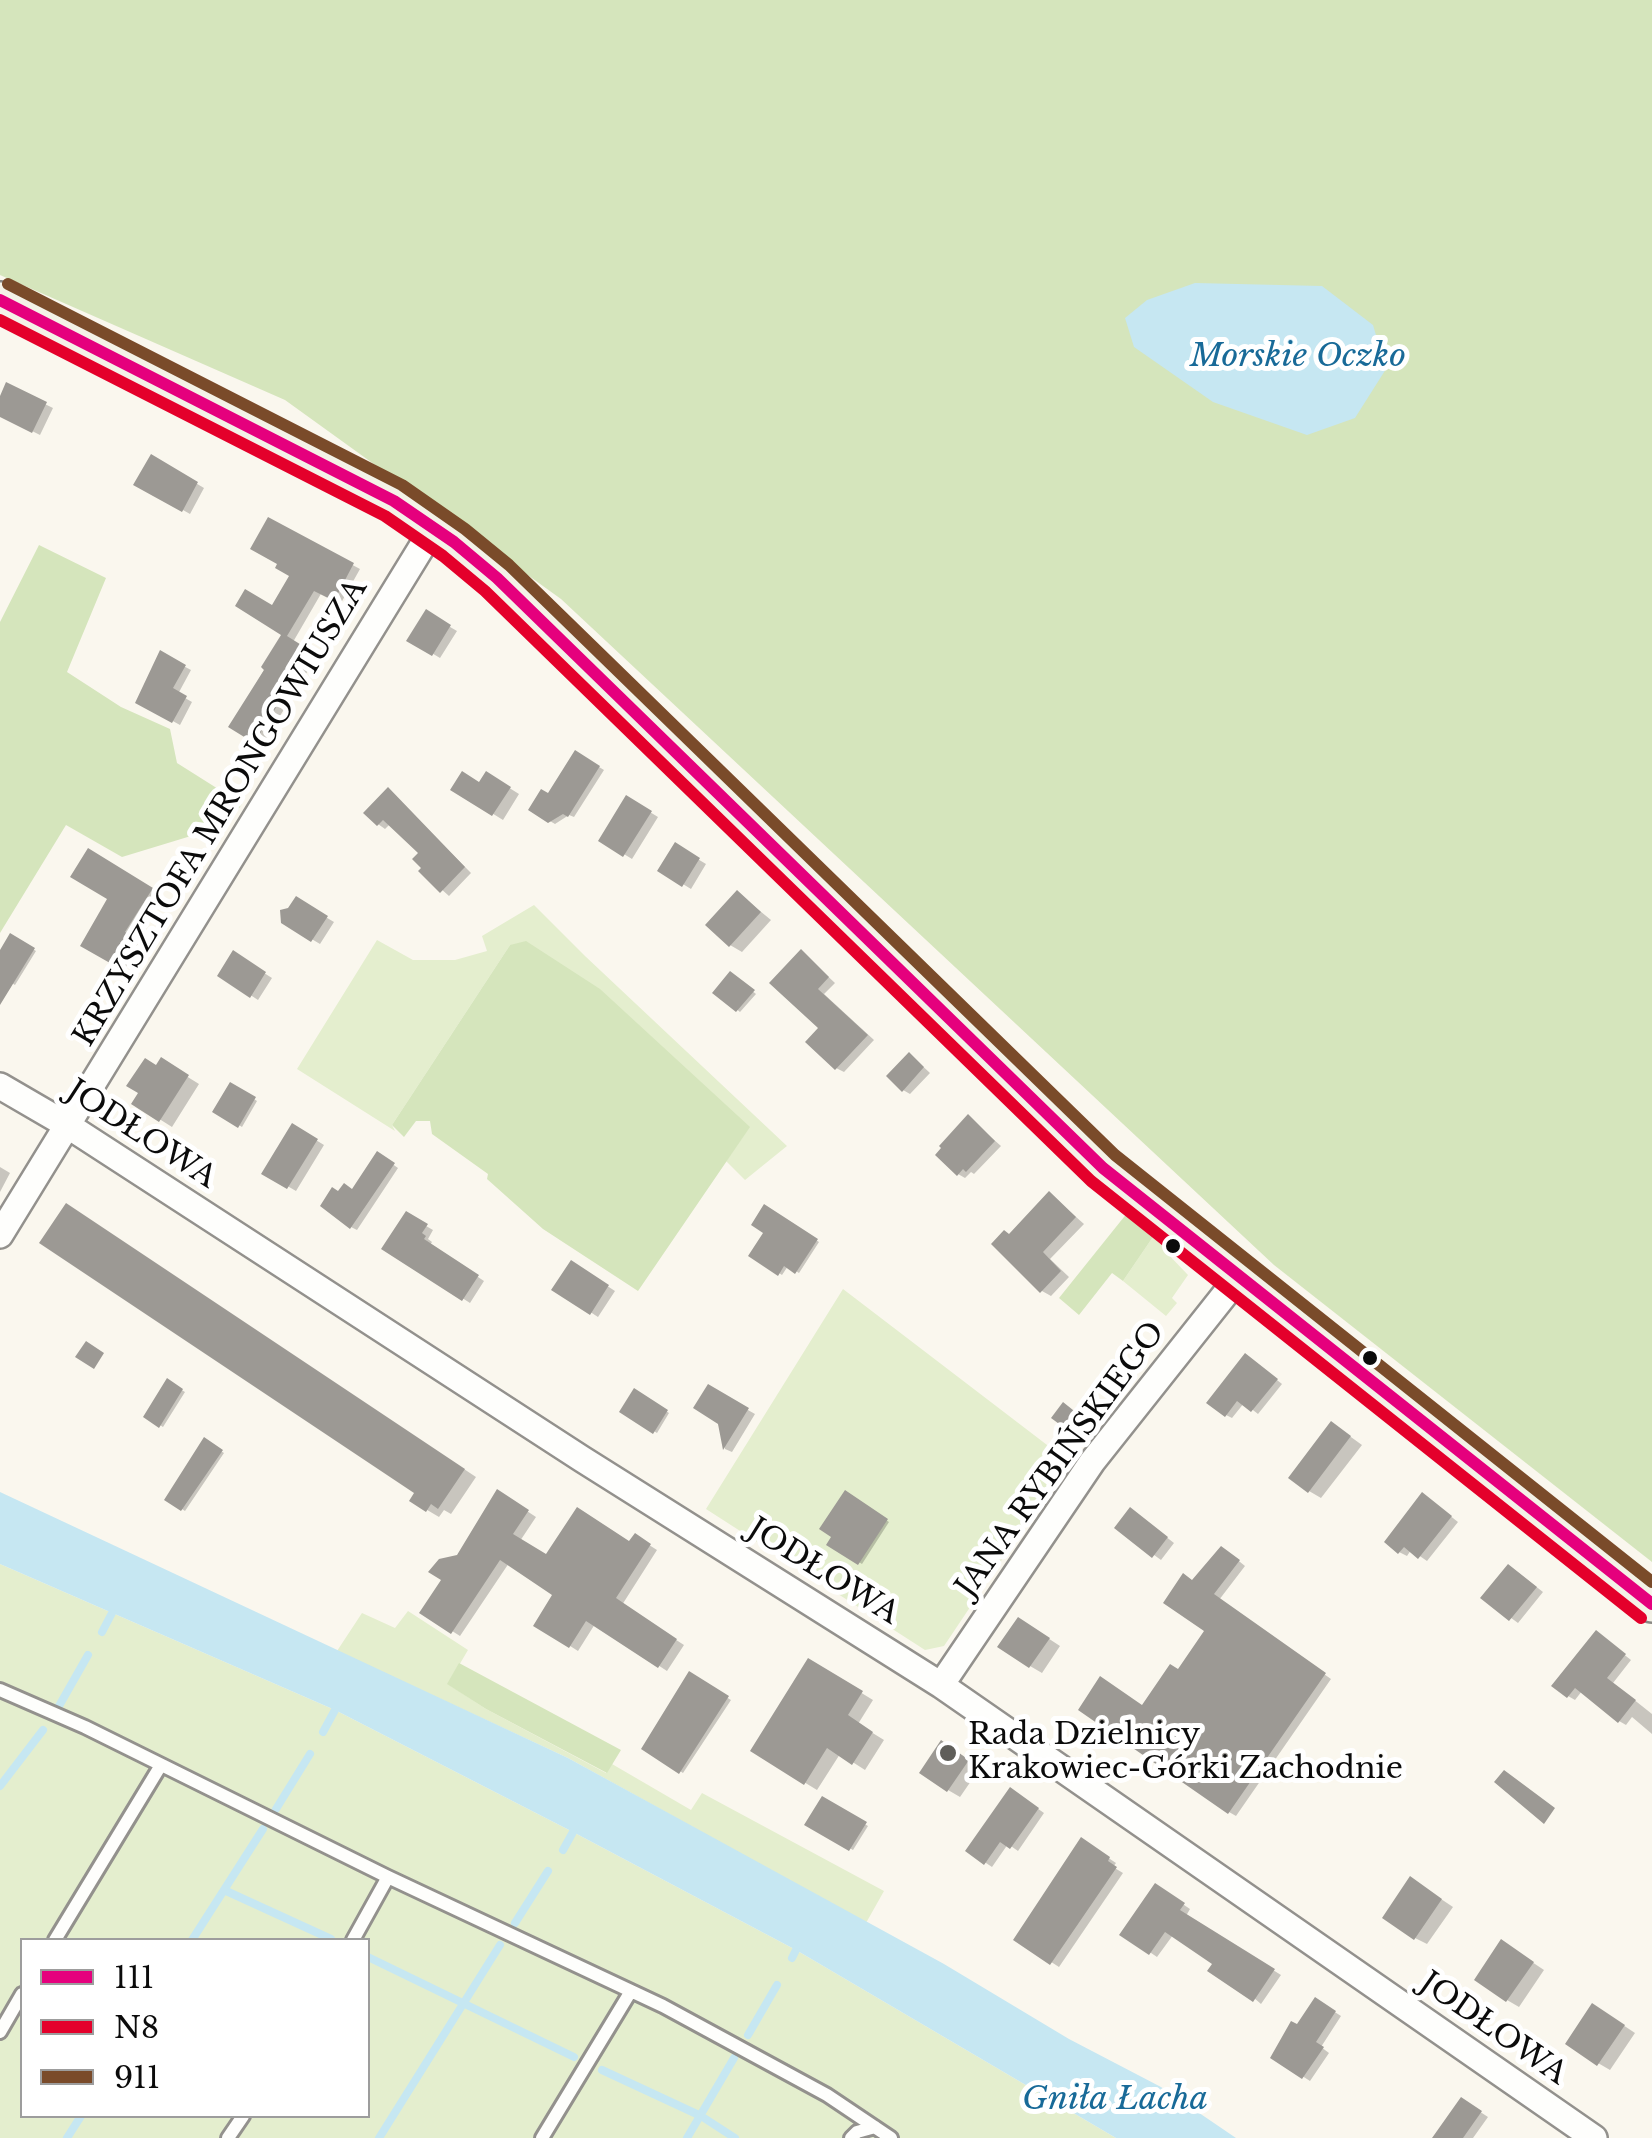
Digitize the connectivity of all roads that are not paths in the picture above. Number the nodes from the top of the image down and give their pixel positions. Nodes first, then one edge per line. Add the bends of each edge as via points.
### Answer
1 (0, 300) edge
2 (434, 527) junction
3 (0, 1086) edge
4 (68, 1126) junction
5 (0, 1235) edge
6 (1238, 1278) junction
7 (1652, 1604) edge
8 (941, 1685) junction
9 (0, 1690) edge
10 (161, 1765) junction
11 (388, 1878) junction
12 (56, 1938) edge
13 (355, 1938) edge
14 (631, 1991) junction
15 (20, 1997) edge
16 (0, 2032) edge
17 (876, 2127) junction
18 (542, 2138) edge
19 (852, 2138) edge
20 (891, 2138) edge
21 (1594, 2138) edge

1 - 2 street
2 - 4 street, KRZYSZTOFA MRONGOWIUSZA
2 - 6 street via 497,578 1103,1168
3 - 4 street, JODŁOWA
4 - 5 street, KRZYSZTOFA MRONGOWIUSZA
4 - 8 street, JODŁOWA
6 - 7 street
6 - 8 street, JANA RYBIŃSKIEGO via 1092,1462
8 - 21 street, JODŁOWA
9 - 10 lane
10 - 11 lane
10 - 12 lane
11 - 13 lane
11 - 14 lane
14 - 17 lane
14 - 18 lane
15 - 16 lane
17 - 19 lane
17 - 20 lane

